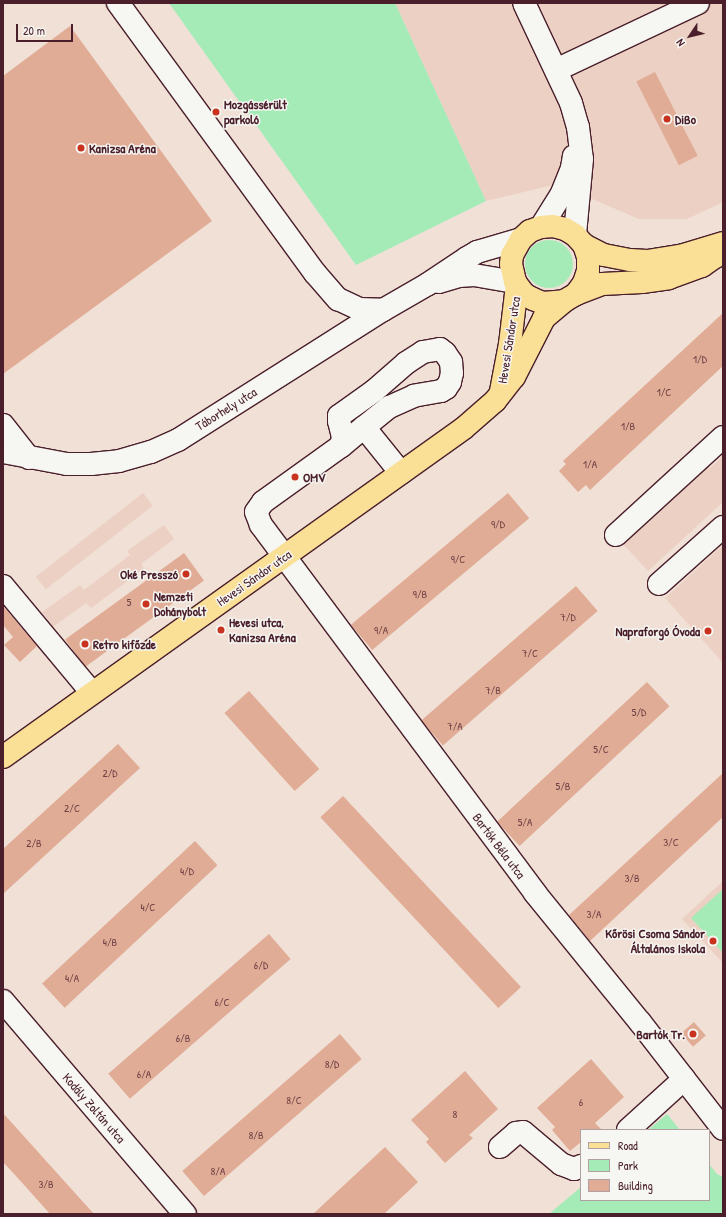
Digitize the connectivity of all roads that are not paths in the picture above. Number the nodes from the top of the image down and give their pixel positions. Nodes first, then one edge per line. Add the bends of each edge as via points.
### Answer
1 (118, 3) edge
2 (524, 3) edge
3 (698, 3) edge
4 (556, 70) junction
5 (578, 127) junction
6 (541, 227) junction
7 (520, 239) junction
8 (580, 240) junction
9 (723, 243) edge
10 (723, 249) edge
11 (428, 284) junction
12 (516, 284) junction
13 (570, 297) junction
14 (383, 310) junction
15 (500, 394) junction
16 (3, 425) edge
17 (364, 427) junction
18 (723, 437) edge
19 (340, 446) junction
20 (3, 452) edge
21 (29, 458) junction
22 (401, 473) junction
23 (723, 527) edge
24 (616, 535) dead end
25 (284, 556) junction
26 (660, 584) dead end
27 (3, 586) edge
28 (92, 693) junction
29 (3, 757) edge
30 (3, 1001) edge
31 (684, 1079) junction
32 (629, 1129) edge
33 (723, 1129) edge
34 (500, 1147) dead end
35 (580, 1166) edge
36 (185, 1214) edge

1 - 14 street via 314,273 338,299 359,309
2 - 4 street
3 - 4 street
4 - 5 street via 571,103
5 - 6 street via 572,168 562,193
5 - 8 street via 582,159
6 - 7 main road
6 - 8 main road via 565,229
7 - 11 street, Táborhely utca via 477,252
7 - 12 main road via 512,255 511,264
8 - 9 main road via 604,255 646,261 680,256
8 - 13 main road via 588,258 588,271 584,283
10 - 13 main road, Hevesi Sándor utca via 702,266 669,278 602,284
11 - 12 street, Táborhely utca via 474,275
11 - 14 street, Táborhely utca
12 - 13 main road via 529,296 543,303
12 - 15 main road, Hevesi Sándor utca via 510,344
13 - 15 main road, Hevesi Sándor utca via 544,318 519,369
14 - 21 street, Táborhely utca via 178,440 151,452 119,461 91,464 68,464
15 - 22 main road, Hevesi Sándor utca via 464,428
16 - 21 street
17 - 19 street
17 - 19 street via 401,401 446,388 452,373 451,362 445,353 440,349 423,352 339,416 343,437
17 - 22 street
18 - 24 street
19 - 25 street, Bartók Béla utca via 263,502 256,512 261,525
20 - 21 street, Táborhely utca
22 - 25 main road, Hevesi Sándor utca
23 - 26 street
25 - 28 main road, Hevesi Sándor utca
25 - 31 street, Bartók Béla utca via 535,893
27 - 28 street
28 - 29 main road, Hevesi Sándor utca
30 - 36 street, Kodály Zoltán utca
31 - 32 street
31 - 33 street, Bartók Béla utca
34 - 35 street via 516,1133 523,1132 561,1164 574,1169

